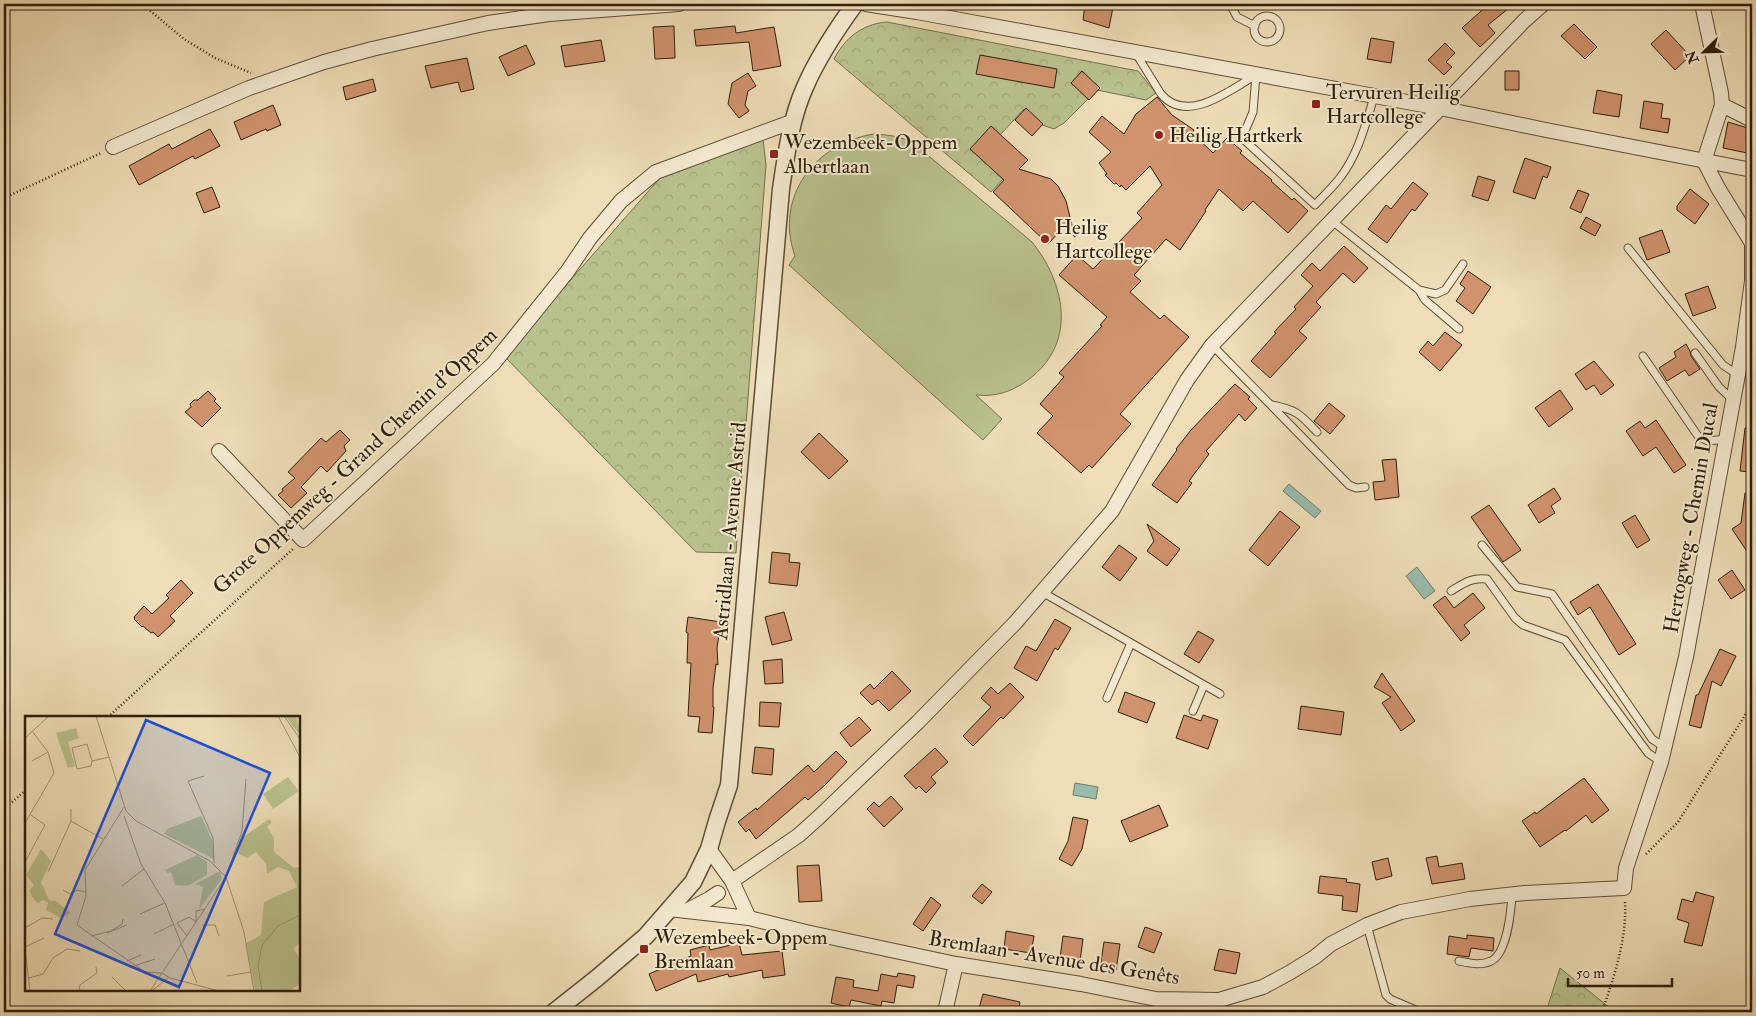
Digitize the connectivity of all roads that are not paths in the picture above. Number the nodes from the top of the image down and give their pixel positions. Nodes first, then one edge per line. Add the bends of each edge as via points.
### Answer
1 (679, 4) edge
2 (855, 4) edge
3 (866, 4) edge
4 (1230, 4) edge
5 (1544, 4) edge
6 (1702, 4) edge
7 (1255, 26) dead end
8 (1135, 51) junction
9 (1256, 75) junction
10 (1374, 97) junction
11 (1722, 105) junction
12 (1440, 108) junction
13 (1752, 120) edge
14 (794, 121) junction
15 (113, 147) road end
16 (1704, 161) junction
17 (1752, 170) edge
18 (1332, 220) junction
19 (1628, 248) dead end
20 (1463, 264) dead end
21 (1419, 290) junction
22 (1460, 329) dead end
23 (1212, 345) junction
24 (1695, 353) dead end
25 (1643, 356) dead end
26 (1738, 375) junction
27 (1733, 401) junction
28 (1272, 405) junction
29 (1317, 432) dead end
30 (1726, 439) junction
31 (219, 451) dead end
32 (1366, 487) dead end
33 (1482, 545) dead end
34 (1451, 591) dead end
35 (1042, 592) junction
36 (1131, 643) junction
37 (1204, 685) junction
38 (1220, 694) dead end
39 (1107, 698) dead end
40 (1193, 711) dead end
41 (1664, 747) junction
42 (1661, 762) junction
43 (710, 849) junction
44 (732, 881) junction
45 (1624, 888) joint
46 (718, 893) dead end
47 (1512, 895) junction
48 (669, 909) junction
49 (686, 911) junction
50 (749, 918) junction
51 (1367, 925) junction
52 (1459, 961) dead end
53 (956, 964) junction
54 (554, 1012) edge
55 (945, 1012) edge
56 (1420, 1012) edge

1 - 15 street via 549,14 488,23 372,49 275,78
2 - 14 street, Astridlaan - Avenue Astrid via 828,42 804,88
3 - 8 street
4 - 7 lane via 1237,17
5 - 12 street
6 - 11 street
8 - 9 street
8 - 9 lane via 1161,94 1180,107 1207,102
9 - 10 street
9 - 10 lane via 1253,112 1242,138 1314,204 1338,181 1354,155
10 - 12 street
11 - 13 street
11 - 16 street
12 - 16 street
12 - 18 street
14 - 31 street, Grote Oppemweg - Grand Chemin d'Oppem via 656,172 621,201 493,364 303,540
14 - 43 street, Astridlaan - Avenue Astrid via 781,188 729,785
16 - 17 street
16 - 26 street, Hertogweg - Chemin Ducal via 1752,243 1752,281
18 - 21 lane
18 - 23 street
19 - 26 lane via 1723,365
20 - 21 lane via 1445,290 1436,294
21 - 22 lane via 1425,300
23 - 28 lane
23 - 35 street via 1186,380 1112,511
24 - 27 lane via 1719,388
25 - 30 lane via 1698,436 1708,441
26 - 27 street, Hertogweg - Chemin Ducal
27 - 30 street, Hertogweg - Chemin Ducal
28 - 29 lane via 1299,413
28 - 32 lane via 1349,485
30 - 41 street, Hertogweg - Chemin Ducal via 1686,657
33 - 41 lane via 1517,587 1552,594 1652,739
34 - 42 lane via 1469,580 1487,579 1515,618 1524,625 1565,640 1648,753
35 - 36 lane
35 - 44 street via 1015,624 918,722 799,836
36 - 37 lane
36 - 39 lane
37 - 38 lane
37 - 40 lane
41 - 42 street, Hertogweg - Chemin Ducal
42 - 45 street, Hertogweg - Chemin Ducal via 1626,868
43 - 44 street
43 - 48 street, Astridlaan - Avenue Astrid via 693,882
44 - 50 street
45 - 47 street, Bremlaan - Avenue des Genêts
46 - 49 street
47 - 51 street, Bremlaan - Avenue des Genêts via 1401,912
47 - 52 lane via 1510,920 1499,956 1490,962 1477,964
48 - 49 street, Bremlaan - Avenue des Genêts
48 - 54 street, Astridlaan - Avenue Astrid via 640,941
49 - 50 street, Bremlaan - Avenue des Genêts
50 - 53 street, Bremlaan - Avenue des Genêts
51 - 53 street, Bremlaan - Avenue des Genêts via 1263,987 1219,1000 1156,999
51 - 56 lane via 1386,995
53 - 55 street

